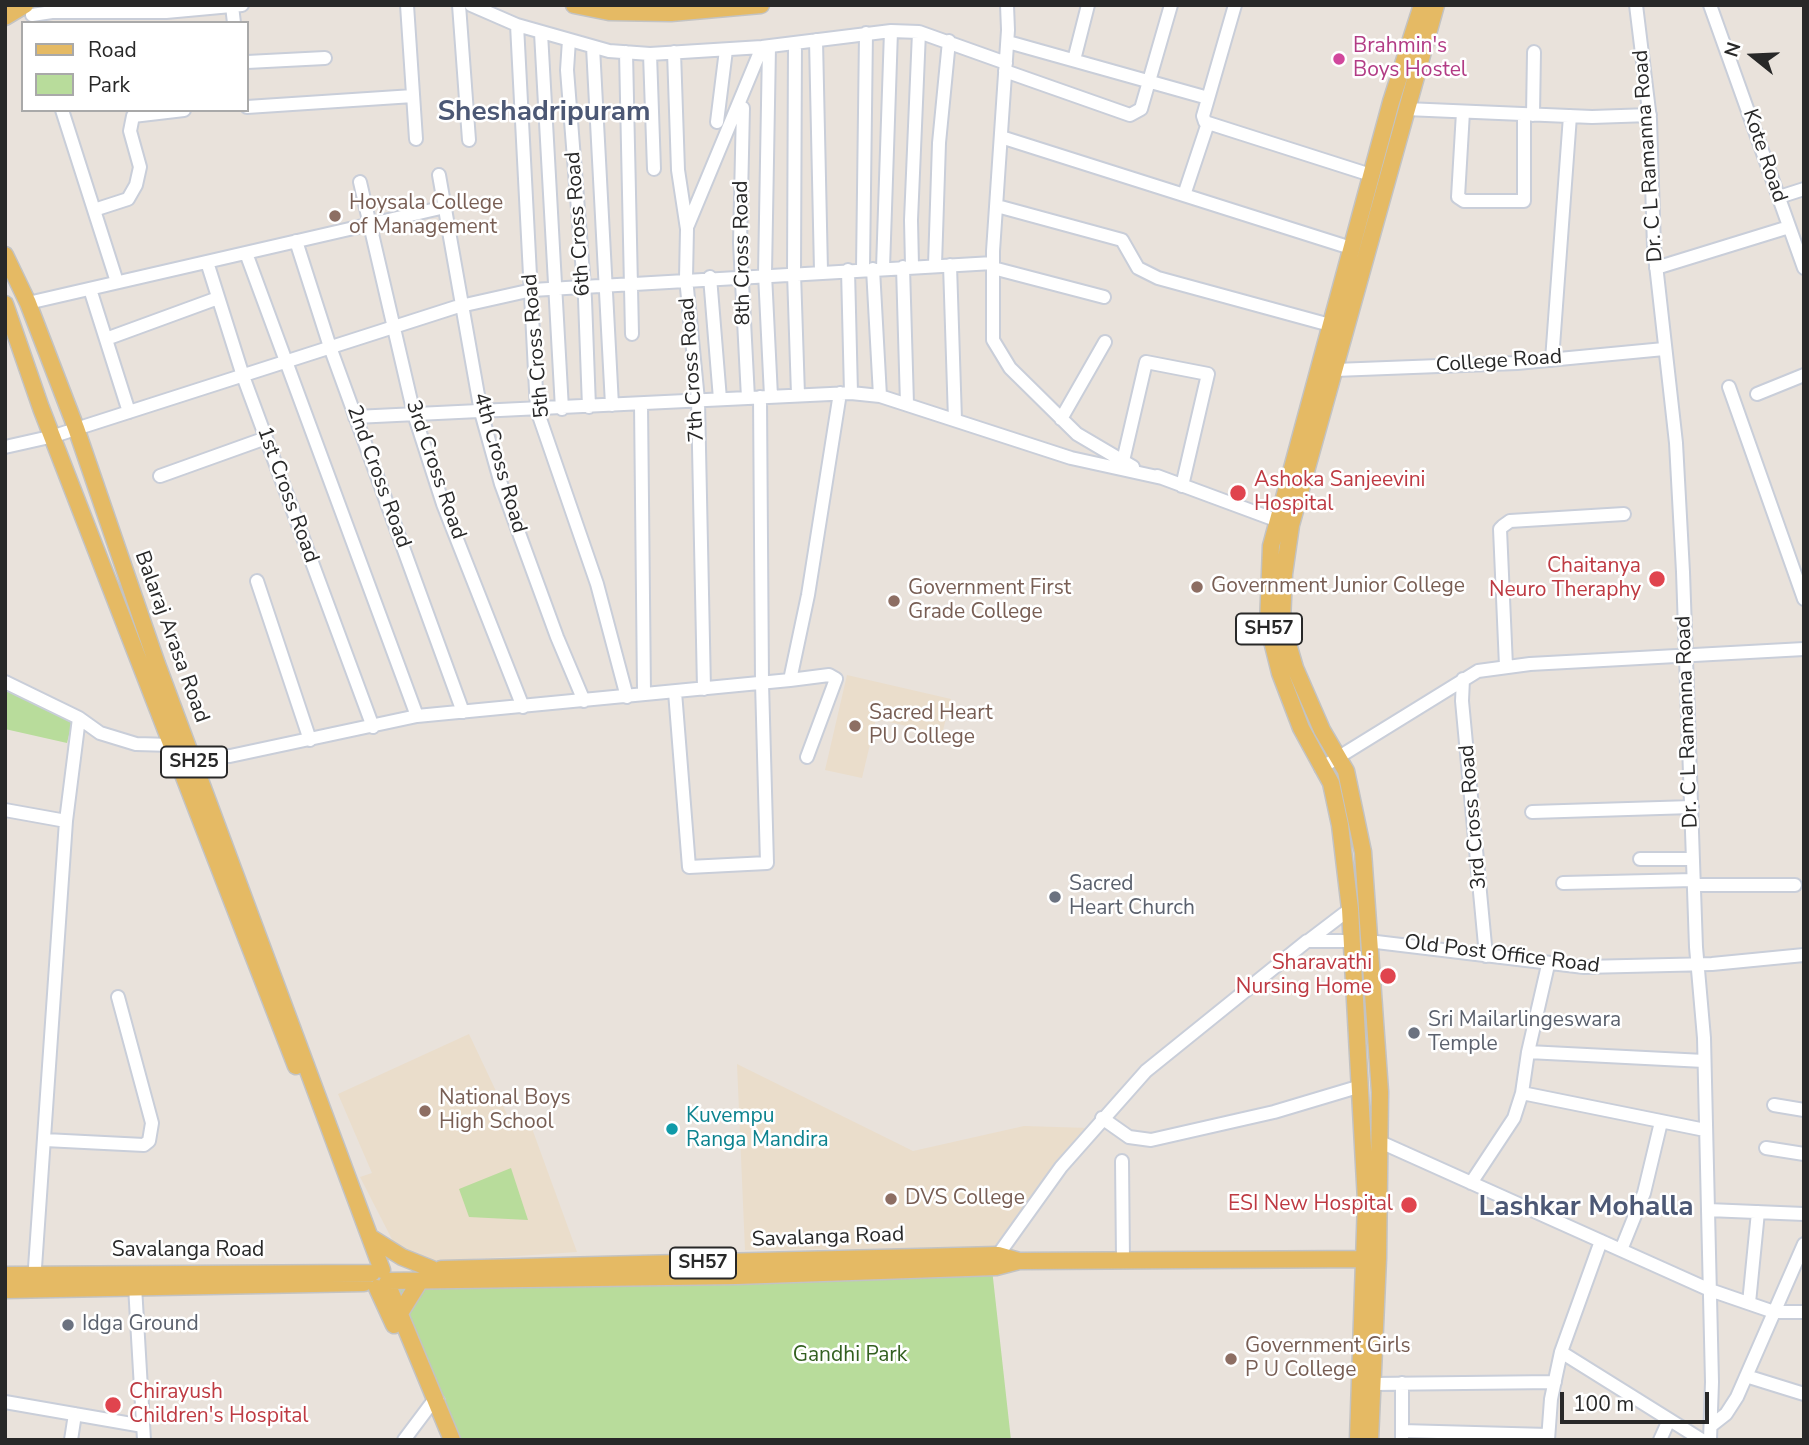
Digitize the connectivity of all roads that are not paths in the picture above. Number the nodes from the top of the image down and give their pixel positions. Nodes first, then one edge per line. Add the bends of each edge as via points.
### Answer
1 (242, 5) edge
2 (407, 5) edge
3 (459, 5) edge
4 (471, 5) edge
5 (574, 5) edge
6 (761, 5) edge
7 (1007, 5) edge
8 (1088, 5) edge
9 (1171, 5) edge
10 (1235, 5) edge
11 (1422, 5) edge
12 (1436, 5) edge
13 (1636, 5) edge
14 (1710, 5) edge
15 (232, 6) edge
16 (105, 9) edge
17 (609, 9) edge
18 (30, 12) edge
19 (5, 17) edge
20 (167, 17) edge
21 (517, 25) junction
22 (891, 31) junction
23 (919, 32) junction
24 (541, 33) junction
25 (866, 33) junction
26 (569, 40) junction
27 (816, 40) junction
28 (949, 41) junction
29 (1008, 42) junction
30 (795, 43) junction
31 (593, 47) junction
32 (765, 47) junction
33 (726, 50) junction
34 (626, 52) junction
35 (674, 52) junction
36 (1534, 52) dead end
37 (650, 54) junction
38 (325, 58) dead end
39 (1074, 60) junction
40 (248, 62) edge
41 (1006, 67) junction
42 (1148, 81) junction
43 (413, 96) junction
44 (1208, 98) junction
45 (248, 107) edge
46 (743, 108) dead end
47 (1406, 109) junction
48 (63, 112) edge
49 (167, 112) edge
50 (1463, 113) junction
51 (1528, 115) junction
52 (1570, 116) junction
53 (1650, 116) junction
54 (717, 122) dead end
55 (1208, 123) junction
56 (1001, 137) junction
57 (415, 139) dead end
58 (469, 141) dead end
59 (654, 169) dead end
60 (439, 175) dead end
61 (1371, 175) junction
62 (360, 182) dead end
63 (1804, 189) edge
64 (1184, 195) junction
65 (1779, 197) junction
66 (997, 206) junction
67 (445, 207) junction
68 (94, 210) junction
69 (368, 226) junction
70 (1789, 227) junction
71 (687, 229) junction
72 (296, 241) junction
73 (1351, 248) junction
74 (246, 253) junction
75 (5, 256) edge
76 (207, 262) junction
77 (935, 265) junction
78 (950, 265) junction
79 (993, 266) junction
80 (907, 267) junction
81 (873, 268) junction
82 (1656, 268) junction
83 (1804, 268) edge
84 (848, 270) junction
85 (821, 271) junction
86 (794, 273) junction
87 (765, 274) junction
88 (741, 275) junction
89 (710, 277) junction
90 (686, 278) junction
91 (117, 282) junction
92 (632, 282) junction
93 (606, 283) junction
94 (584, 285) junction
95 (555, 287) junction
96 (90, 289) junction
97 (533, 289) junction
98 (1104, 297) dead end
99 (218, 298) junction
100 (28, 303) junction
101 (5, 304) edge
102 (464, 305) junction
103 (1330, 325) junction
104 (392, 327) junction
105 (632, 334) dead end
106 (106, 339) junction
107 (1105, 342) dead end
108 (330, 347) junction
109 (1664, 349) junction
110 (1552, 359) junction
111 (284, 362) junction
112 (1335, 370) junction
113 (1804, 375) edge
114 (243, 376) junction
115 (1729, 387) dead end
116 (845, 393) junction
117 (1757, 394) dead end
118 (798, 395) junction
119 (880, 396) junction
120 (760, 397) junction
121 (720, 399) junction
122 (698, 400) junction
123 (641, 404) junction
124 (907, 404) junction
125 (612, 405) junction
126 (589, 407) junction
127 (562, 409) junction
128 (537, 410) junction
129 (129, 412) junction
130 (481, 412) junction
131 (414, 414) junction
132 (355, 417) junction
133 (1061, 419) junction
134 (955, 420) junction
135 (76, 428) junction
136 (54, 436) junction
137 (266, 438) junction
138 (5, 447) edge
139 (1123, 461) junction
140 (160, 476) dead end
141 (1162, 478) junction
142 (1182, 486) junction
143 (1624, 514) dead end
144 (1283, 523) junction
145 (257, 581) dead end
146 (1804, 599) edge
147 (1804, 649) edge
148 (1685, 656) junction
149 (1506, 666) junction
150 (1463, 679) junction
151 (790, 680) junction
152 (5, 682) edge
153 (762, 683) junction
154 (704, 689) junction
155 (675, 692) junction
156 (644, 693) junction
157 (627, 697) junction
158 (584, 701) junction
159 (523, 707) junction
160 (463, 712) junction
161 (417, 716) junction
162 (79, 718) junction
163 (373, 727) junction
164 (310, 740) junction
165 (172, 745) junction
166 (192, 755) junction
167 (807, 757) dead end
168 (1339, 759) junction
169 (1321, 768) junction
170 (1692, 807) junction
171 (5, 810) edge
172 (1532, 812) dead end
173 (66, 821) junction
174 (1640, 859) dead end
175 (1693, 859) junction
176 (1694, 882) junction
177 (1563, 883) dead end
178 (1795, 885) dead end
179 (1350, 909) junction
180 (1307, 941) junction
181 (1350, 941) junction
182 (1368, 941) junction
183 (1804, 955) edge
184 (1486, 956) junction
185 (1548, 965) junction
186 (1698, 965) junction
187 (118, 998) dead end
188 (1528, 1052) junction
189 (1704, 1061) junction
190 (1361, 1086) junction
191 (1522, 1093) junction
192 (1774, 1105) dead end
193 (1804, 1110) edge
194 (1102, 1118) junction
195 (1661, 1122) junction
196 (1705, 1130) junction
197 (45, 1140) junction
198 (1378, 1142) junction
199 (1766, 1148) dead end
200 (1804, 1154) edge
201 (1122, 1161) dead end
202 (1471, 1183) junction
203 (1708, 1210) junction
204 (1758, 1212) junction
205 (1804, 1214) edge
206 (370, 1237) junction
207 (1601, 1241) junction
208 (1804, 1244) edge
209 (1621, 1250) junction
210 (1123, 1259) junction
211 (1372, 1259) junction
212 (997, 1261) junction
213 (5, 1275) edge
214 (426, 1275) junction
215 (380, 1278) junction
216 (34, 1281) junction
217 (332, 1283) junction
218 (135, 1286) junction
219 (5, 1290) edge
220 (1710, 1290) junction
221 (1749, 1303) junction
222 (393, 1310) junction
223 (1773, 1312) junction
224 (1804, 1312) edge
225 (1561, 1352) junction
226 (1746, 1376) junction
227 (1555, 1382) junction
228 (1402, 1383) junction
229 (1373, 1384) junction
230 (1804, 1394) edge
231 (5, 1402) edge
232 (435, 1403) junction
233 (75, 1414) junction
234 (1669, 1420) junction
235 (1712, 1425) junction
236 (144, 1433) edge
237 (1402, 1436) edge
238 (1548, 1438) edge
239 (71, 1440) edge
240 (404, 1440) edge
241 (444, 1440) edge
242 (452, 1440) edge
243 (1358, 1440) edge
244 (1370, 1440) edge
245 (1660, 1440) edge
246 (1702, 1440) edge
247 (1710, 1440) edge

1 - 15 street
2 - 43 street
3 - 58 street
4 - 21 street
5 - 17 main road
6 - 17 main road via 671,13
7 - 29 street
8 - 39 street
9 - 42 street
10 - 44 street
11 - 61 main road, SH57
12 - 47 main road, SH57
13 - 53 street, Dr. C L Ramanna Road
14 - 65 street, Kote Road
15 - 20 street
16 - 18 street
16 - 20 street
18 - 19 main road
21 - 24 street
21 - 97 street, 5th Cross Road
22 - 23 street
22 - 25 street
22 - 81 street
23 - 28 street
23 - 80 street
24 - 26 street
24 - 95 street
25 - 27 street
25 - 81 street
26 - 31 street
26 - 94 street, 6th Cross Road via 567,71
27 - 30 street
27 - 85 street
28 - 41 street
28 - 77 street via 938,157
29 - 39 street
29 - 41 street
30 - 32 street
30 - 86 street
31 - 34 street
31 - 93 street
32 - 33 street
32 - 71 street
32 - 87 street
33 - 35 street
33 - 54 street
34 - 37 street
34 - 92 street
35 - 37 street
35 - 71 street, 7th Cross Road via 678,170
36 - 51 street
37 - 59 street
38 - 40 street
39 - 42 street
41 - 42 street via 1130,115 1141,109
41 - 56 street
42 - 44 street
43 - 45 street
43 - 57 street
44 - 55 street via 1203,116
46 - 88 street, 8th Cross Road
47 - 50 street
47 - 112 main road, SH57
48 - 68 street
49 - 68 street via 133,116 130,131 140,167 136,185 128,199
50 - 51 street
50 - 51 street via 1458,197 1464,201 1524,201
51 - 52 street
52 - 53 street
52 - 110 street
53 - 82 street, Dr. C L Ramanna Road
55 - 61 street
55 - 64 street
56 - 64 street
56 - 66 street
60 - 67 street, 4th Cross Road
61 - 73 main road, SH57
62 - 69 street, 3rd Cross Road
63 - 65 street
64 - 73 street
65 - 70 street, Kote Road
66 - 79 street
66 - 103 street via 1122,240 1138,268 1158,278
67 - 69 street
67 - 102 street, 4th Cross Road
68 - 91 street
69 - 72 street
69 - 104 street, 3rd Cross Road
70 - 82 street
70 - 83 street, Kote Road
71 - 90 street, 7th Cross Road
72 - 74 street
72 - 108 street, 2nd Cross Road
73 - 103 main road, SH57
74 - 76 street
74 - 111 street
75 - 100 main road, Balaraj Arasa Road / SH25
76 - 91 street
76 - 99 street, 1st Cross Road
77 - 78 street
77 - 80 street
78 - 79 street
78 - 134 street
79 - 98 street
79 - 133 street via 993,340 1010,368
80 - 81 street
80 - 124 street
81 - 84 street
81 - 119 street
82 - 109 street, Dr. C L Ramanna Road
84 - 85 street
84 - 116 street
85 - 86 street
86 - 87 street
86 - 118 street
87 - 88 street
87 - 120 street
88 - 89 street
88 - 120 street, 8th Cross Road
89 - 90 street
89 - 121 street
90 - 92 street
90 - 122 street, 7th Cross Road
91 - 96 street
92 - 93 street
92 - 105 street
93 - 94 street
93 - 125 street
94 - 95 street
94 - 126 street, 6th Cross Road
95 - 97 street
95 - 127 street
96 - 100 street
96 - 106 street
97 - 102 street
97 - 128 street, 5th Cross Road
99 - 106 street
99 - 114 street, 1st Cross Road
100 - 135 main road, Balaraj Arasa Road / SH25
101 - 136 main road, Balaraj Arasa Road / SH25
102 - 104 street
102 - 130 street, 4th Cross Road
103 - 144 main road, SH57
104 - 108 street
104 - 131 street, 3rd Cross Road
106 - 129 street
107 - 133 street
108 - 111 street
108 - 132 street, 2nd Cross Road
109 - 110 street, College Road
109 - 148 street, Dr. C L Ramanna Road via 1676,443
110 - 112 street, College Road
111 - 114 street
111 - 161 street
112 - 144 main road, SH57
113 - 117 street
114 - 129 street
114 - 137 street, 1st Cross Road
115 - 146 street
116 - 118 street
116 - 119 street
116 - 151 street
118 - 120 street
119 - 124 street
120 - 121 street
120 - 153 street, 8th Cross Road
121 - 122 street
122 - 123 street
122 - 154 street, 7th Cross Road
123 - 125 street
123 - 156 street
124 - 134 street
125 - 126 street
126 - 127 street
127 - 128 street
128 - 130 street
128 - 157 street, 5th Cross Road via 597,584
129 - 135 street
130 - 131 street
130 - 158 street, 4th Cross Road via 501,484
131 - 132 street
131 - 159 street, 3rd Cross Road via 443,504
132 - 160 street, 2nd Cross Road
133 - 139 street
134 - 141 street via 1071,458
135 - 136 street
135 - 166 main road, Balaraj Arasa Road / SH25
136 - 138 street
136 - 165 main road, Balaraj Arasa Road / SH25
137 - 140 street
137 - 163 street, 1st Cross Road
139 - 141 street
139 - 142 street via 1144,363 1149,360 1208,374
141 - 142 street
142 - 144 street
143 - 149 street via 1510,522 1500,529
144 - 168 main road, SH57 via 1282,623 1304,693
144 - 169 main road, SH57 via 1271,546 1268,625 1280,673
145 - 164 street
147 - 148 street
148 - 149 street
148 - 170 street, Dr. C L Ramanna Road
149 - 150 street
150 - 168 street
150 - 184 street, 3rd Cross Road
151 - 153 street
151 - 167 street via 829,675 836,679
152 - 162 street
153 - 154 street
153 - 155 street, 8th Cross Road via 767,863 689,867
154 - 155 street
155 - 156 street
156 - 157 street
157 - 158 street
158 - 159 street
159 - 160 street
160 - 161 street
161 - 163 street
162 - 165 street via 100,733 136,744
162 - 173 street
163 - 164 street
164 - 166 street via 230,756
165 - 166 street
165 - 215 main road, Balaraj Arasa Road / SH25
166 - 206 main road, Balaraj Arasa Road / SH25
168 - 169 street
168 - 182 main road, SH57 via 1346,771 1363,852
169 - 179 main road, SH57 via 1331,783 1340,825
170 - 172 street
170 - 175 street, Dr. C L Ramanna Road
171 - 173 street
173 - 197 street
174 - 175 street
175 - 176 street, Dr. C L Ramanna Road
176 - 177 street
176 - 178 street
176 - 186 street, Dr. C L Ramanna Road
179 - 180 street
179 - 181 main road, SH57
180 - 181 street
180 - 194 street via 1146,1071
181 - 190 main road, SH57
182 - 184 street, Old Post Office Road
182 - 198 main road, SH57 via 1380,1092
183 - 186 street, Old Post Office Road
184 - 185 street, Old Post Office Road
185 - 186 street, Old Post Office Road
185 - 188 street
186 - 189 street, Dr. C L Ramanna Road
187 - 197 street via 152,1123 149,1140 144,1145
188 - 189 street
188 - 191 street
189 - 196 street, Dr. C L Ramanna Road
190 - 194 street via 1275,1112 1152,1140 1129,1137
190 - 211 main road, SH57
191 - 195 street
191 - 202 street via 1514,1118
192 - 193 street
194 - 212 street
195 - 196 street
195 - 209 street via 1644,1193
196 - 203 street, Dr. C L Ramanna Road
197 - 216 street
198 - 202 street
198 - 211 main road, SH57
199 - 200 street
201 - 210 street
202 - 207 street
203 - 204 street
203 - 220 street, Dr. C L Ramanna Road
204 - 205 street
204 - 221 street
206 - 214 main road
206 - 215 main road, Balaraj Arasa Road / SH25
207 - 209 street
207 - 225 street
208 - 223 street
209 - 220 street
210 - 211 main road, Savalanga Road / SH57
210 - 212 main road, Savalanga Road / SH57
211 - 229 main road
211 - 243 main road
212 - 214 main road, Savalanga Road / SH57
213 - 216 main road, Savalanga Road / SH57
214 - 215 main road, Savalanga Road / SH57
214 - 222 main road
215 - 216 main road, Savalanga Road / SH57
215 - 217 main road, Savalanga Road / SH57
215 - 222 main road
216 - 218 main road, Savalanga Road / SH57
216 - 219 main road, Savalanga Road / SH57
217 - 218 main road, Savalanga Road / SH57
217 - 222 main road
218 - 236 street
220 - 221 street
220 - 235 street, Dr. C L Ramanna Road
221 - 223 street
222 - 232 main road
223 - 224 street
223 - 226 street
225 - 227 street
225 - 234 street
226 - 230 street
226 - 235 street via 1726,1414
227 - 228 street
227 - 238 street
228 - 229 street
228 - 237 street
229 - 244 main road
231 - 233 street
232 - 240 street
232 - 241 main road
232 - 242 main road
233 - 236 street
233 - 239 street
234 - 245 street
234 - 246 street
235 - 247 street, Dr. C L Ramanna Road
237 - 238 street

